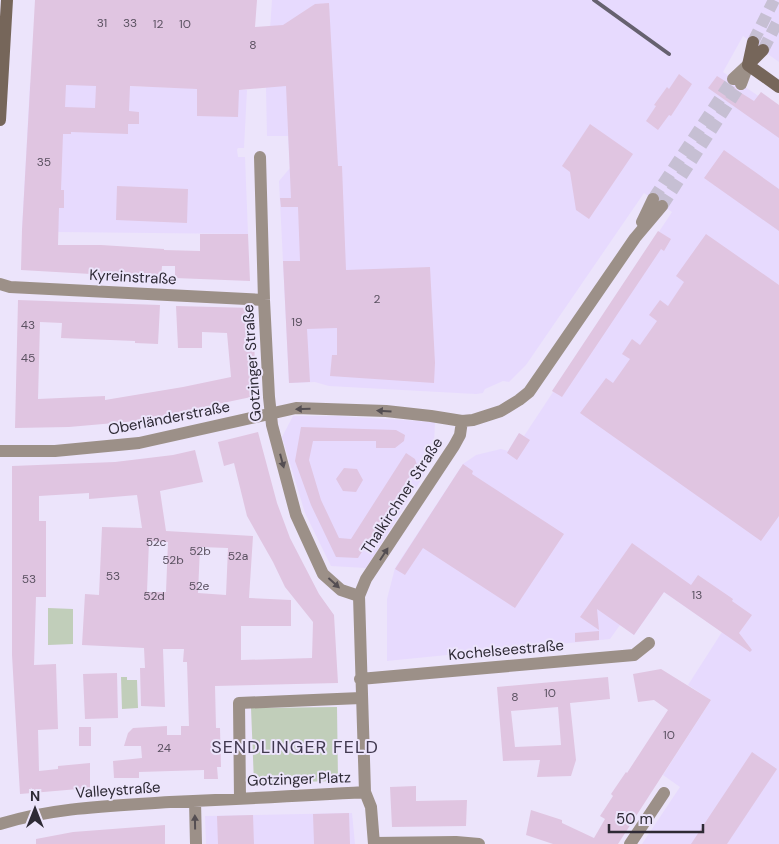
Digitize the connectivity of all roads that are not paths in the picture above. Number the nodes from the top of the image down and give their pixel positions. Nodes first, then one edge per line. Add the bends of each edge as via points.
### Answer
1 (7, 0) edge
2 (758, 46) tunnel mouth
3 (748, 65) junction
4 (737, 81) tunnel mouth
5 (779, 87) edge
6 (0, 120) edge
7 (260, 157) dead end
8 (657, 202) tunnel mouth
9 (0, 284) edge
10 (264, 300) junction
11 (270, 414) junction
12 (462, 421) junction
13 (0, 451) edge
14 (360, 596) junction
15 (649, 643) dead end
16 (360, 679) junction
17 (361, 698) junction
18 (365, 792) junction
19 (664, 793) dead end
20 (240, 798) junction
21 (195, 801) junction
22 (0, 824) edge
23 (374, 843) edge
24 (196, 844) edge
25 (479, 844) edge
26 (630, 844) edge

1 - 6 main road
2 - 3 main road
3 - 4 street
3 - 5 main road
7 - 10 street, Gotzinger Straße
8 - 12 street via 529,392 501,411
9 - 10 street, Kyreinstraße
10 - 11 street, Gotzinger Straße
12 -> 11 street, Oberländerstraße via 386,411 327,408 296,408
11 - 13 street, Oberländerstraße via 139,443 55,451
11 -> 14 street, Gotzinger Straße via 296,515 323,574 341,590
14 -> 12 street, Thalkirchner Straße via 366,579 454,446
14 - 16 street, Thalkirchner Straße
15 - 16 street, Kochelseestraße via 634,655
16 - 17 street, Thalkirchner Straße
17 - 18 street, Thalkirchner Straße
17 - 20 street, Gotzinger Platz via 239,703
18 - 20 street, Gotzinger Platz
18 - 23 street, Thalkirchner Straße via 371,807
19 - 26 street
20 - 21 street, Valleystraße
21 - 22 street, Valleystraße via 68,810
24 -> 21 street
23 - 25 street

